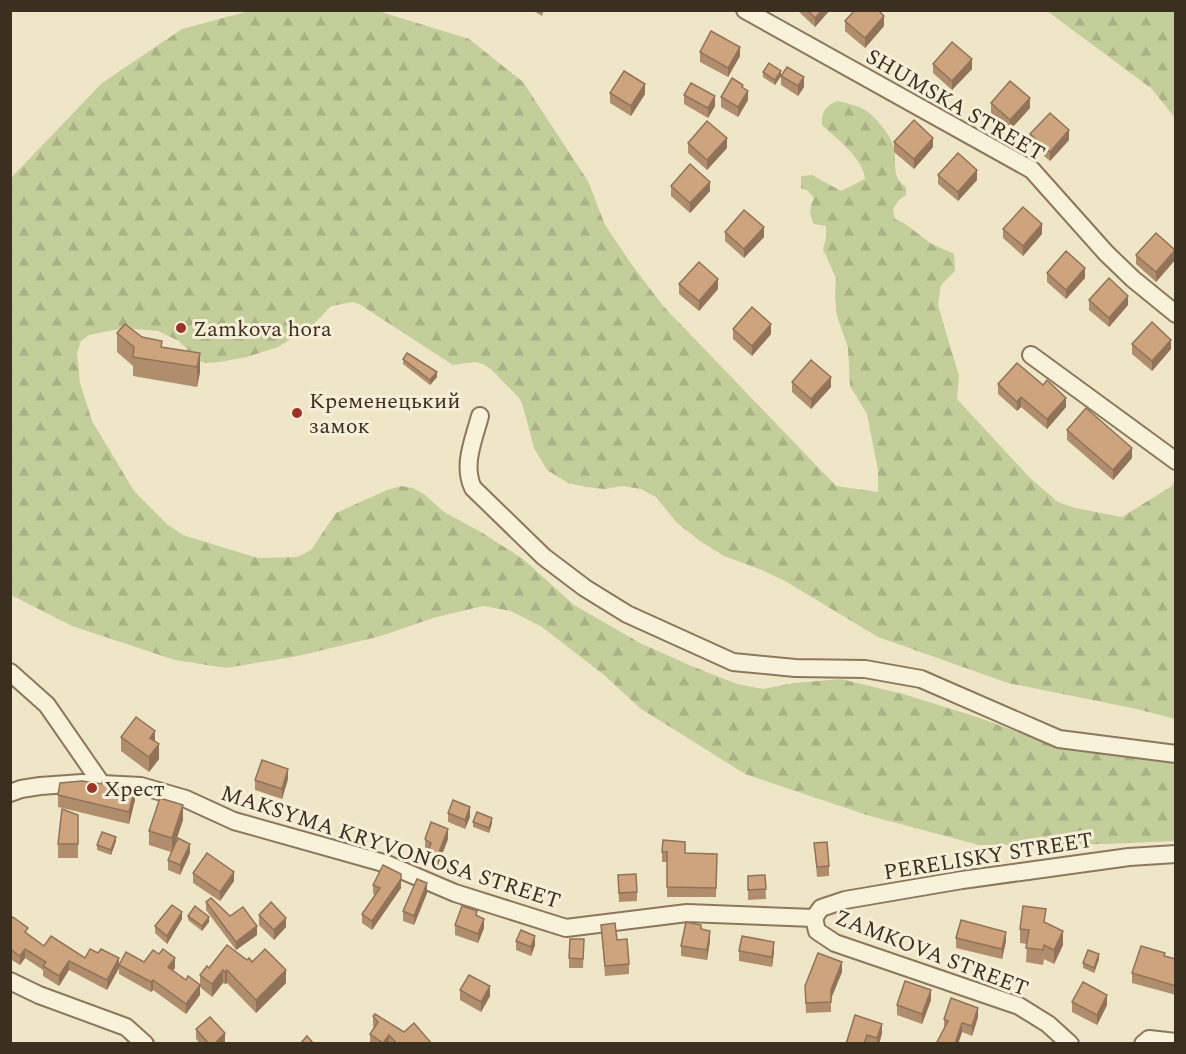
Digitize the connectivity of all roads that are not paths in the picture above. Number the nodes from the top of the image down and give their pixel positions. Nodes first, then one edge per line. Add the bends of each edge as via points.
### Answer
1 (745, 10) edge
2 (1176, 314) edge
3 (1031, 355) dead end
4 (480, 416) dead end
5 (1176, 461) edge
6 (10, 672) edge
7 (1176, 753) edge
8 (101, 783) junction
9 (10, 793) edge
10 (1176, 854) edge
11 (814, 918) junction
12 (10, 981) edge
13 (1176, 1042) edge
14 (145, 1044) edge
15 (1070, 1044) edge
16 (1143, 1044) edge

1 - 2 street, SHUMSKA STREET via 1032,170 1106,253
3 - 5 street
4 - 7 street via 468,464 473,488 544,557 627,614 733,662 865,669 921,680 1059,739
6 - 8 street via 47,705
8 - 9 street, MAKSYMA KRYVONOSA STREET
8 - 11 street, MAKSYMA KRYVONOSA STREET via 163,791 234,821 387,864 455,893 566,928 687,913
10 - 11 street, PERELISKY STREET via 973,879 845,900 821,909
11 - 15 street, ZAMKOVA STREET via 817,931 835,943 1018,1006 1048,1024
12 - 14 street via 126,1027
13 - 16 street via 1149,1039

